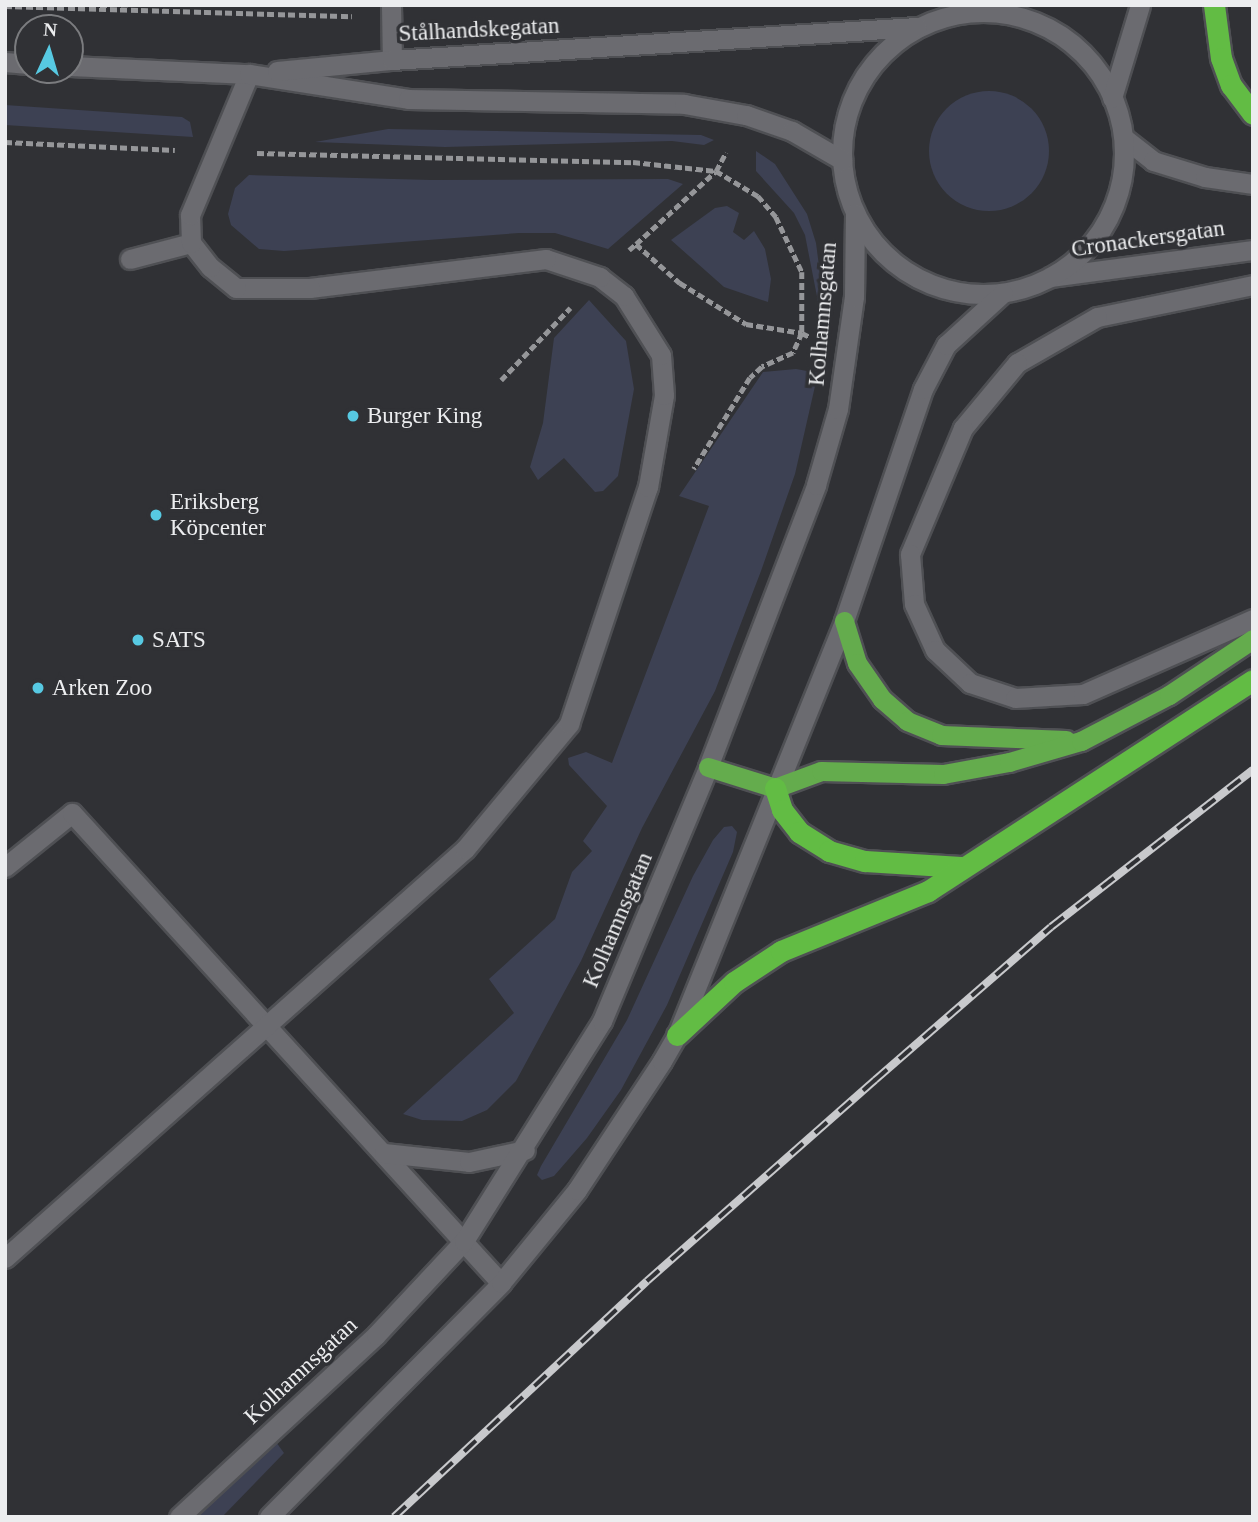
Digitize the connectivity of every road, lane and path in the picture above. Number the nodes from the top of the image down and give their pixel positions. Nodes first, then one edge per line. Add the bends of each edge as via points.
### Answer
1 (391, 5) edge
2 (1140, 5) edge
3 (1214, 5) edge
4 (1027, 11) edge
5 (922, 27) junction
6 (392, 60) junction
7 (84, 66) edge
8 (249, 74) junction
9 (1112, 98) junction
10 (1253, 114) edge
11 (1124, 138) junction
12 (5, 142) edge
13 (220, 152) junction
14 (842, 160) junction
15 (1253, 184) edge
16 (855, 212) junction
17 (191, 243) junction
18 (636, 244) junction
19 (1253, 250) edge
20 (130, 259) dead end
21 (600, 277) junction
22 (1050, 277) junction
23 (1253, 285) edge
24 (1003, 293) junction
25 (501, 380) dead end
26 (648, 487) junction
27 (1253, 619) edge
28 (844, 621) junction
29 (1253, 639) edge
30 (1253, 680) edge
31 (1081, 741) junction
32 (708, 766) junction
33 (775, 788) junction
34 (5, 867) edge
35 (961, 867) junction
36 (269, 1026) junction
37 (677, 1035) junction
38 (525, 1150) junction
39 (384, 1153) junction
40 (464, 1241) junction
41 (5, 1258) edge
42 (501, 1283) junction
43 (179, 1517) edge
44 (269, 1517) edge

1 - 6 street
2 - 9 street
3 - 10 highway via 1220,58 1231,85
4 - 5 street via 970,13
4 - 9 street via 1082,53
5 - 6 street, Stålhandskegatan
5 - 14 street via 902,38 869,72 848,113
6 - 8 street, Stålhandskegatan
7 - 8 street, Stålhandskegatan
8 - 13 street
8 - 14 street, Stålhandskegatan via 408,99 684,104 746,115 792,131
9 - 11 street
11 - 15 street via 1153,161 1205,177
11 - 22 street via 1122,179 1108,219 1084,252
12 - 13 path
13 - 17 street via 191,215
13 - 18 path via 633,162 716,171
14 - 16 street
16 - 24 street via 885,253 927,283 977,294
16 - 32 street, Kolhamnsgatan via 854,297 838,409 816,485
17 - 20 street
17 - 21 street via 236,288 310,288 547,259
18 - 21 path
18 - 26 path via 711,306 746,324 802,332 793,353 762,366 750,378 683,482
19 - 22 street, Cronackersgatan
21 - 25 path
21 - 26 street via 624,296 661,355 664,395
22 - 24 street
23 - 27 street via 1097,317 1017,363 963,428 910,554 914,604 935,650 970,683 1015,698 1083,694
24 - 28 street via 946,345 923,389
26 - 36 street via 569,724 465,849
28 - 31 highway via 857,663 882,699 907,721 942,735
28 - 33 street
29 - 31 highway via 1169,695
30 - 35 highway via 1074,800
31 - 33 highway via 1009,762 943,774 821,771
32 - 33 highway
32 - 38 street, Kolhamnsgatan via 602,1021
33 - 35 highway via 782,810 799,832 829,851 865,862
33 - 37 street
34 - 36 street via 72,813
35 - 37 highway via 895,908 781,951 734,982
36 - 39 street
36 - 41 street
37 - 42 street via 577,1190
38 - 39 street via 469,1162
38 - 40 street, Kolhamnsgatan
39 - 40 street
40 - 42 street
40 - 43 street, Kolhamnsgatan via 376,1335
42 - 44 street

